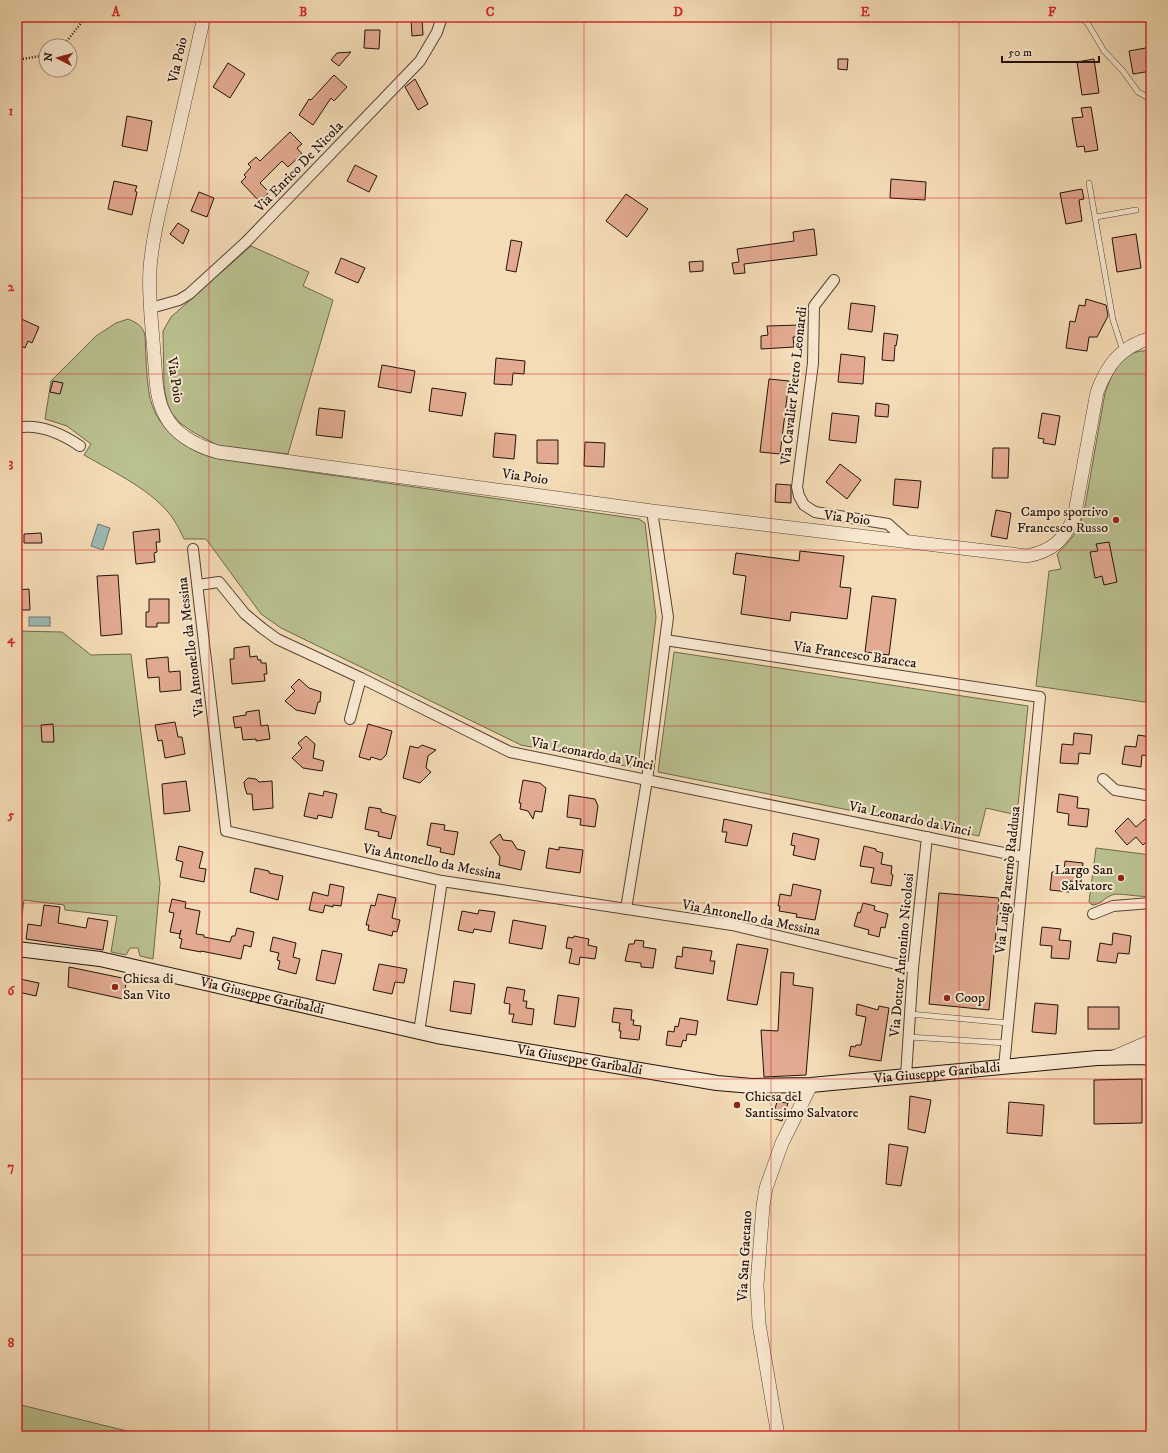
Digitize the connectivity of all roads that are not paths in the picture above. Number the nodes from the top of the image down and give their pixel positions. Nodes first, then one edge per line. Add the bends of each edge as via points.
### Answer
1 (204, 17) edge
2 (442, 17) edge
3 (1081, 17) edge
4 (1151, 100) edge
5 (1089, 183) dead end
6 (1136, 210) dead end
7 (1096, 217) junction
8 (834, 280) dead end
9 (151, 308) junction
10 (1151, 338) edge
11 (1123, 351) junction
12 (17, 428) edge
13 (80, 446) dead end
14 (652, 511) junction
15 (908, 542) junction
16 (193, 550) dead end
17 (198, 585) junction
18 (665, 640) junction
19 (361, 678) junction
20 (1040, 697) joint
21 (350, 720) dead end
22 (646, 780) junction
23 (1103, 780) dead end
24 (1151, 796) edge
25 (927, 837) junction
26 (1024, 857) junction
27 (442, 881) junction
28 (1151, 903) edge
29 (626, 909) junction
30 (1093, 914) dead end
31 (17, 949) edge
32 (913, 968) junction
33 (910, 1014) junction
34 (1008, 1023) junction
35 (419, 1032) junction
36 (908, 1037) junction
37 (1151, 1041) edge
38 (1006, 1043) junction
39 (1114, 1057) junction
40 (1151, 1058) edge
41 (1004, 1067) junction
42 (906, 1076) junction
43 (810, 1085) junction
44 (778, 1436) edge

1 - 9 street, Via Poio via 152,248
2 - 9 street, Via Enrico De Nicola via 437,32 420,61 246,242 189,294 179,300
3 - 4 lane via 1104,51 1138,92
5 - 7 lane
6 - 7 lane
7 - 11 lane via 1113,320
8 - 15 street, Via Cavalier Pietro Leonardi via 814,306 813,363 797,487 799,496 804,505 815,512 888,524
9 - 14 street, Via Poio via 160,404 172,427 207,449
10 - 11 street, Via Poio
11 - 15 street, Via Poio via 1106,372 1097,392 1074,518 1068,532 1060,541 1040,553 1027,556
12 - 13 street via 40,428 63,435
14 - 15 street, Via Poio
14 - 18 street via 668,617
16 - 17 street, Via Antonello da Messina
17 - 19 street, Via Leonardo da Vinci via 219,582 245,614 272,635
17 - 27 street, Via Antonello da Messina via 226,831
18 - 20 street, Via Francesco Baracca
18 - 22 street
19 - 21 street
19 - 22 street, Via Leonardo da Vinci via 510,752
20 - 26 street, Via Luigi Paternò Raddusa
22 - 25 street, Via Leonardo da Vinci
22 - 29 street
23 - 24 street via 1115,790
25 - 26 street, Via Leonardo da Vinci
25 - 32 street, Via Dottor Antonino Nicolosi
26 - 34 street, Via Luigi Paternò Raddusa
27 - 29 street, Via Antonello da Messina
27 - 35 street
28 - 30 street via 1113,906
29 - 32 street, Via Antonello da Messina via 732,925
31 - 35 main road, Via Giuseppe Garibaldi via 100,959
32 - 33 street, Via Dottor Antonino Nicolosi
33 - 34 lane
33 - 36 street, Via Dottor Antonino Nicolosi
34 - 38 street, Via Luigi Paternò Raddusa
35 - 43 main road, Via Giuseppe Garibaldi via 717,1083 752,1086
36 - 38 lane
36 - 42 street, Via Dottor Antonino Nicolosi
37 - 39 street
38 - 41 street, Via Luigi Paternò Raddusa
39 - 40 main road, Via Giuseppe Garibaldi
39 - 41 main road, Via Giuseppe Garibaldi
41 - 42 main road, Via Giuseppe Garibaldi
42 - 43 main road, Via Giuseppe Garibaldi
43 - 44 street, Via San Gaetano via 782,1143 766,1188 763,1206 757,1285 759,1324

